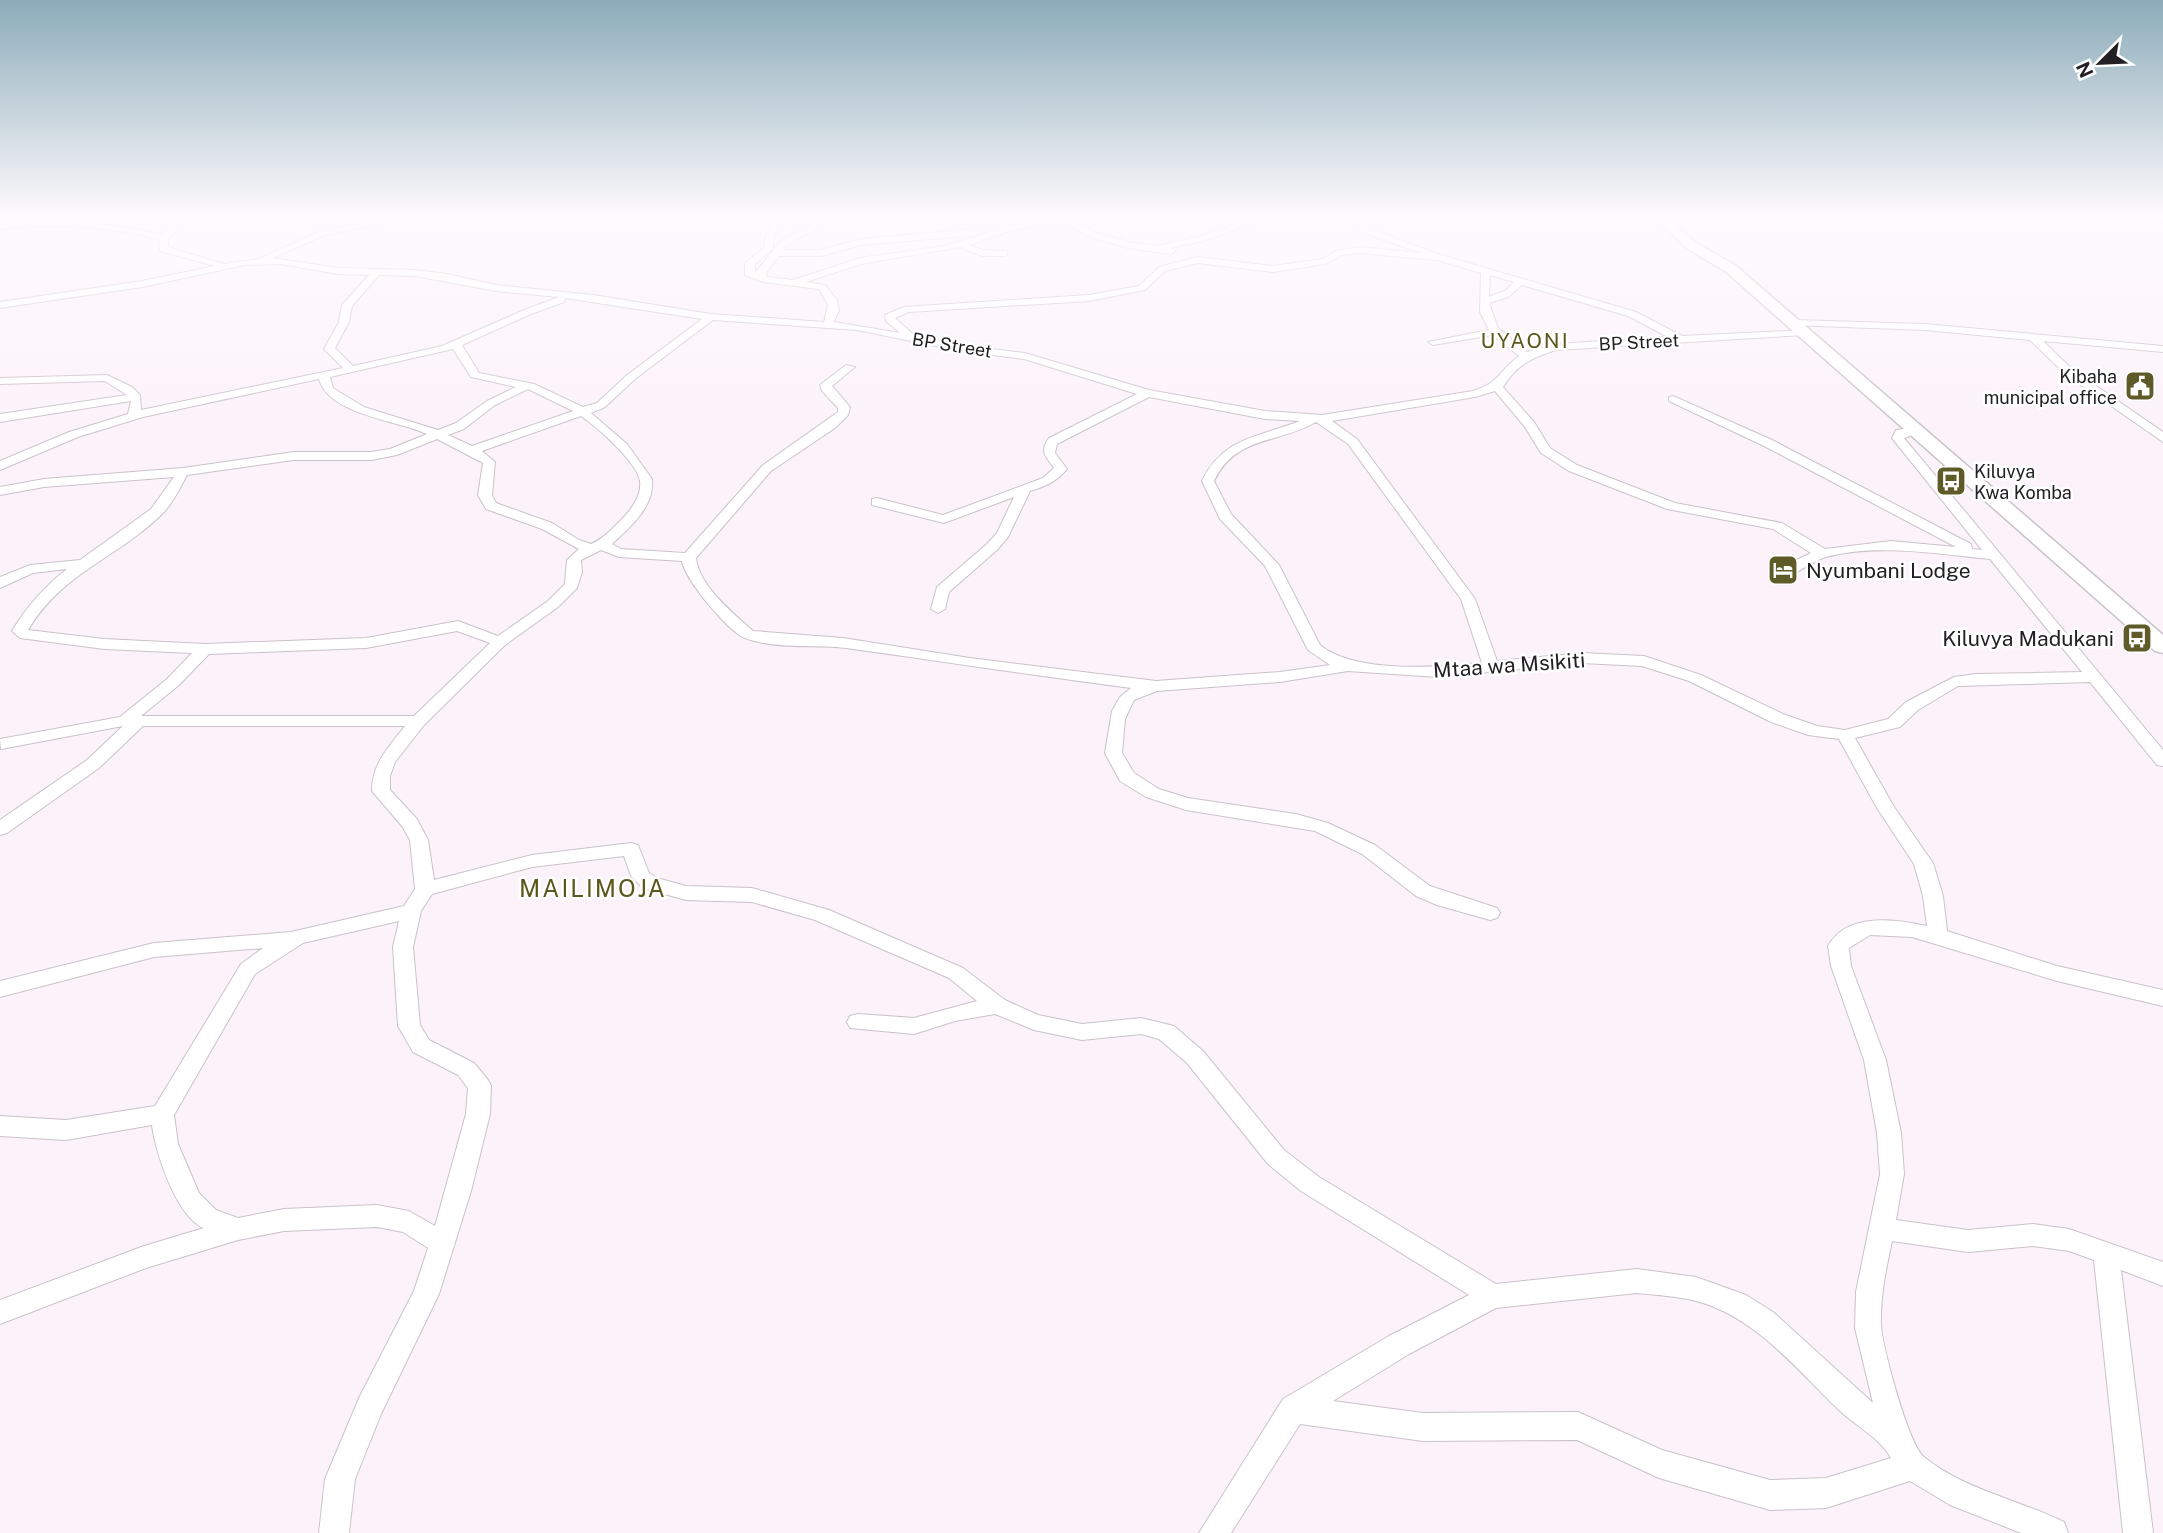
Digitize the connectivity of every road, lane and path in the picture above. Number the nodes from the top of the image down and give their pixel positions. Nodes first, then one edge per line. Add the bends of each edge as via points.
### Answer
1 (105, 290) edge
2 (361, 290) edge
3 (508, 290) edge
4 (823, 290) edge
5 (1135, 290) edge
6 (1485, 290) edge
7 (1513, 290) edge
8 (1552, 290) edge
9 (1755, 290) edge
10 (575, 297) junction
11 (1484, 301) junction
12 (0, 305) edge
13 (710, 317) junction
14 (828, 324) junction
15 (1799, 328) junction
16 (1494, 332) junction
17 (2032, 336) junction
18 (912, 338) junction
19 (1681, 340) junction
20 (1433, 342) dead end
21 (455, 345) junction
22 (2163, 348) edge
23 (1526, 356) junction
24 (850, 367) dead end
25 (351, 370) junction
26 (324, 376) junction
27 (0, 382) edge
28 (526, 386) junction
29 (1497, 387) junction
30 (1147, 393) junction
31 (136, 397) junction
32 (1673, 399) dead end
33 (584, 412) junction
34 (133, 416) junction
35 (0, 418) edge
36 (1318, 420) junction
37 (1915, 430) junction
38 (437, 436) junction
39 (2163, 438) edge
40 (471, 451) junction
41 (0, 466) edge
42 (183, 472) junction
43 (1025, 488) junction
44 (0, 491) edge
45 (877, 502) dead end
46 (587, 547) junction
47 (1975, 552) junction
48 (1823, 553) junction
49 (1994, 555) junction
50 (689, 557) junction
51 (84, 564) junction
52 (1776, 575) dead end
53 (0, 584) edge
54 (938, 609) dead end
55 (500, 642) junction
56 (2163, 646) edge
57 (205, 649) junction
58 (1350, 667) junction
59 (1491, 667) junction
60 (2092, 677) junction
61 (1156, 686) junction
62 (132, 721) junction
63 (418, 721) junction
64 (1845, 735) junction
65 (1, 744) edge
66 (2163, 761) edge
67 (0, 829) edge
68 (425, 889) junction
69 (411, 911) junction
70 (1490, 913) dead end
71 (1938, 936) junction
72 (297, 937) junction
73 (0, 989) edge
74 (2163, 998) edge
75 (997, 1006) junction
76 (858, 1022) dead end
77 (162, 1114) junction
78 (0, 1126) edge
79 (238, 1229) junction
80 (1883, 1229) junction
81 (441, 1243) junction
82 (2106, 1253) junction
83 (2163, 1274) edge
84 (1493, 1296) junction
85 (0, 1312) edge
86 (1293, 1409) junction
87 (1896, 1439) junction
88 (1912, 1466) junction
89 (334, 1533) edge
90 (1214, 1533) edge
91 (2053, 1533) edge
92 (2138, 1533) edge

1 - 12 street, BP Street
2 - 25 street via 347,305 344,322 329,349
3 - 10 street, BP Street
4 - 14 street via 835,307
5 - 18 street via 1076,300 908,309 891,315
6 - 11 street
7 - 11 street
8 - 19 street via 1632,314
9 - 15 highway
10 - 13 street, BP Street
10 - 21 street via 525,311
11 - 16 street via 1486,319
13 - 14 street, BP Street
13 - 33 street via 631,377 611,399
14 - 18 street, BP Street
15 - 17 street, BP Street via 1878,325
15 - 19 street, BP Street
15 - 37 highway
16 - 20 street
16 - 23 street
17 - 22 street, BP Street
17 - 39 street via 2069,372
18 - 30 street, BP Street via 1034,358
19 - 23 street, BP Street via 1571,345
21 - 25 street
21 - 28 street via 475,375
23 - 29 street
24 - 50 street via 826,385 844,413 767,468
25 - 26 street
26 - 34 street
26 - 38 street via 328,390 360,409
27 - 31 street via 107,378
28 - 33 street
28 - 38 street
29 - 36 street, BP Street
29 - 48 street via 1545,450 1573,468 1672,506 1777,526
30 - 36 street, BP Street
30 - 43 street via 1054,441 1049,453 1061,469 1058,475
31 - 34 street
31 - 35 street
32 - 47 street via 1780,449
33 - 40 street
33 - 46 street via 613,434 646,476 646,488 633,516
34 - 41 street via 96,426
36 - 58 street, Mtaa wa Msikiti via 1238,446 1212,468 1208,481 1225,516 1272,565 1312,648
36 - 59 street via 1359,448 1468,599
37 - 49 street via 1900,433 1898,438
37 - 56 highway
38 - 40 street
38 - 42 street via 371,456 294,456
40 - 46 street via 489,462 485,495 491,506 547,526
42 - 44 street
42 - 51 street via 157,511
43 - 45 street via 944,519
43 - 54 street via 1003,534 942,590
46 - 50 street
46 - 55 street via 574,560 572,585
47 - 48 street via 1891,545
47 - 49 street
48 - 52 street
49 - 60 street
50 - 61 street via 704,589 748,634
51 - 53 street via 26,569
51 - 57 street via 54,589 20,631 104,644
55 - 57 street via 450,626 366,642
55 - 63 street
57 - 62 street
58 - 59 street, Mtaa wa Msikiti via 1438,672
58 - 61 street
59 - 64 street, Mtaa wa Msikiti via 1582,658 1644,661 1695,678 1777,718 1814,731
60 - 64 street, Mtaa wa Msikiti via 1954,682 1912,706 1894,723
60 - 66 street
61 - 70 street via 1124,698 1113,732 1120,771 1145,791 1215,811 1311,822 1380,856 1427,894
62 - 63 street
62 - 65 street
62 - 67 street via 93,764
63 - 68 street via 381,776 382,791 419,840
64 - 71 street via 1923,863
68 - 69 street
68 - 75 street via 531,861 631,849 641,876 650,883 686,893 752,895 822,915 956,973
69 - 72 street
69 - 81 street via 403,947 409,1026 421,1046 466,1069 480,1086 478,1114 459,1191
71 - 74 street via 2042,970
71 - 80 street via 1869,929 1848,936 1838,946 1875,1060 1889,1133 1892,1174
72 - 73 street via 154,950
72 - 77 street via 248,969
75 - 76 street via 914,1026
75 - 84 street via 1034,1022 1082,1032 1140,1026 1167,1032 1195,1057 1284,1164
77 - 78 street via 66,1130
77 - 79 street via 166,1144 190,1200 207,1218
79 - 81 street via 284,1220 377,1216 409,1222
79 - 85 street via 144,1256
80 - 82 street via 1968,1241 2033,1235 2069,1240
80 - 87 street via 1869,1292 1868,1328
81 - 89 street via 425,1294 340,1479
82 - 83 street
82 - 92 street
84 - 86 street via 1399,1345
84 - 87 street via 1637,1281 1696,1289 1737,1304 1764,1321
86 - 88 street via 1423,1427 1578,1426 1659,1464 1770,1495 1826,1493
86 - 90 street
87 - 88 street
88 - 91 street via 1960,1495

